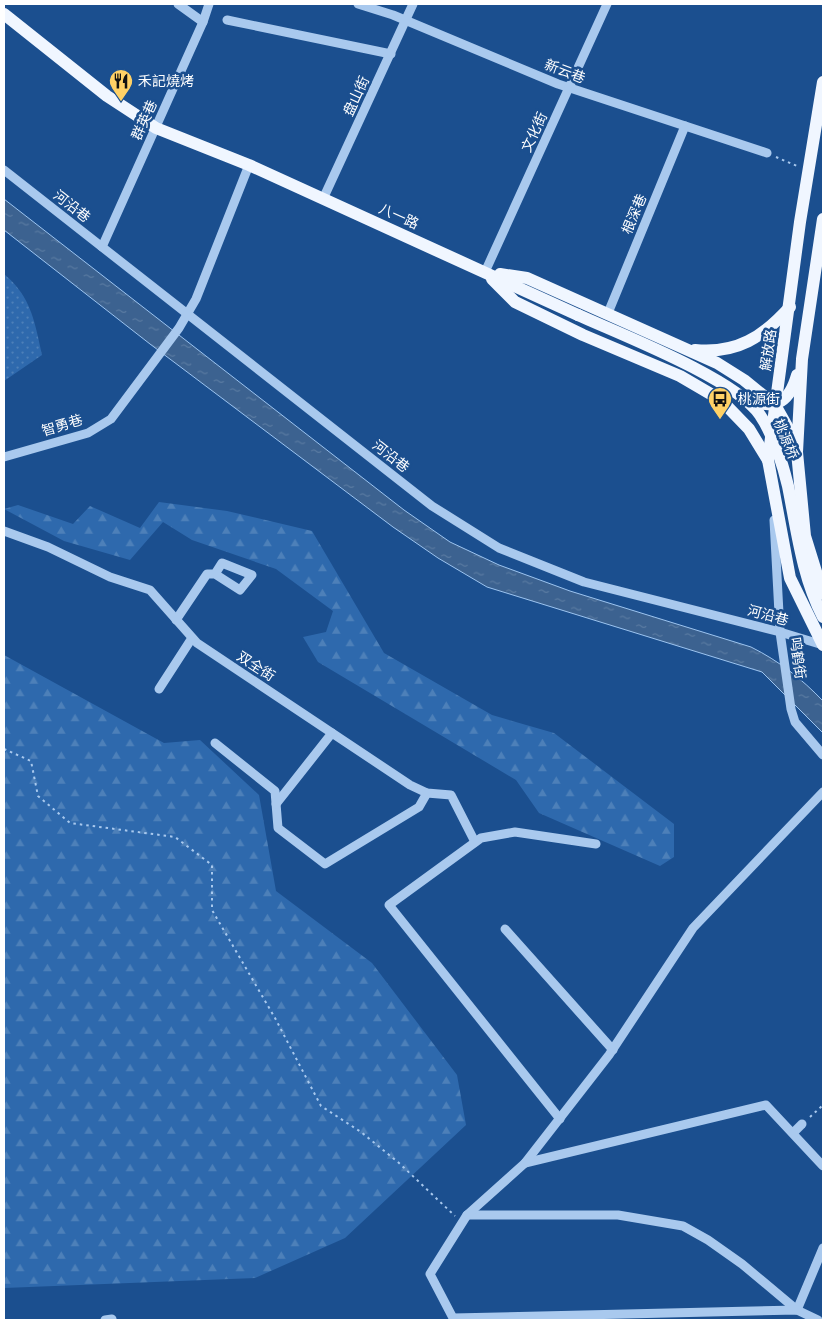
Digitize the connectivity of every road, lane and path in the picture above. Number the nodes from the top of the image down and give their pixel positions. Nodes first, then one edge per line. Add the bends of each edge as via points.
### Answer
1 (178, 4) edge
2 (209, 4) edge
3 (358, 4) edge
4 (413, 4) edge
5 (607, 4) edge
6 (4, 14) edge
7 (227, 20) dead end
8 (406, 20) junction
9 (203, 22) junction
10 (390, 54) junction
11 (823, 82) edge
12 (570, 88) junction
13 (685, 126) junction
14 (156, 128) junction
15 (767, 154) joint
16 (249, 165) junction
17 (4, 170) edge
18 (808, 170) junction
19 (323, 199) junction
20 (823, 219) edge
21 (102, 247) junction
22 (485, 272) junction
23 (790, 307) junction
24 (608, 313) junction
25 (187, 314) junction
26 (685, 349) junction
27 (802, 359) junction
28 (680, 376) junction
29 (775, 405) junction
30 (796, 452) junction
31 (4, 457) edge
32 (768, 460) junction
33 (773, 494) junction
34 (4, 531) edge
35 (215, 574) dead end
36 (823, 594) edge
37 (823, 617) edge
38 (176, 620) junction
39 (780, 632) junction
40 (192, 638) junction
41 (823, 645) edge
42 (159, 689) dead end
43 (332, 733) junction
44 (215, 743) dead end
45 (4, 749) edge
46 (823, 755) edge
47 (823, 792) edge
48 (426, 793) junction
49 (276, 804) junction
50 (475, 842) junction
51 (596, 844) dead end
52 (505, 929) dead end
53 (613, 1050) junction
54 (823, 1105) edge
55 (560, 1119) junction
56 (802, 1124) joint
57 (794, 1132) junction
58 (525, 1163) junction
59 (823, 1166) edge
60 (464, 1219) junction
61 (823, 1248) edge
62 (797, 1310) junction
63 (818, 1320) edge

1 - 9 street
2 - 9 street, 群英巷
3 - 8 street, 新云巷
4 - 8 street, 盘山街
5 - 12 street, 文化街
6 - 14 main road, 八一路 via 107,96
7 - 10 street
8 - 10 street, 盘山街
8 - 12 street, 新云巷
9 - 14 street, 群英巷
10 - 19 street, 盘山街
11 - 18 main road, 解放路
12 - 13 street, 新云巷
12 - 22 street, 文化街
13 - 15 street, 新云巷
13 - 24 street, 根深巷
14 - 16 main road, 八一路
14 - 21 street, 群英巷
15 - 18 path
16 - 19 main road, 八一路
16 - 25 street, 智勇巷 via 196,299
17 - 21 street, 河沿巷
18 - 23 main road, 解放路
19 - 22 main road, 八一路
20 - 27 main road
21 - 25 street, 河沿巷
22 - 24 main road via 527,278
22 - 28 main road, 八一路 via 515,302
22 - 37 main road, 桃源桥, bridge via 719,382 759,414 776,446 788,485 804,567
23 - 26 main road via 772,328 736,347 710,351
23 - 29 main road, 解放路
24 - 26 main road
25 - 31 street, 智勇巷 via 111,419 88,433
25 - 39 street, 河沿巷 via 432,506 499,548 584,582
26 - 29 main road via 717,363 762,392
27 - 29 main road via 793,387
27 - 30 main road
28 - 29 main road via 757,404
28 - 32 main road, 八一路 via 721,400 749,429
29 - 30 main road
29 - 32 main road, 解放路
30 - 36 main road via 806,536
32 - 33 main road, 解放路
33 - 39 street, 鸣鹤街
33 - 41 main road, 解放路 via 790,578
34 - 38 street, 双全街 via 48,546 110,577 150,590
35 - 38 street via 207,574
38 - 40 street, 双全街
39 - 41 street, 河沿巷
39 - 46 street, 鸣鹤街 via 795,722
40 - 42 street
40 - 43 street, 双全街
43 - 48 street, 双全街
43 - 49 street
44 - 49 street via 275,791
45 - 60 path via 31,761 38,796 70,823 175,837 212,866 212,910 275,1018 321,1106 361,1132
47 - 53 street via 693,928
48 - 49 street via 419,807 325,864 278,828
48 - 50 street, 双全街 via 452,795
50 - 51 street via 515,832
50 - 55 street via 389,906
52 - 53 street
53 - 55 street
54 - 56 path
55 - 58 street
56 - 57 street
57 - 58 street via 766,1105
57 - 59 street
58 - 60 street
60 - 62 street via 618,1215 683,1226 742,1264
60 - 62 street via 430,1274 454,1318
61 - 62 street
62 - 63 street

